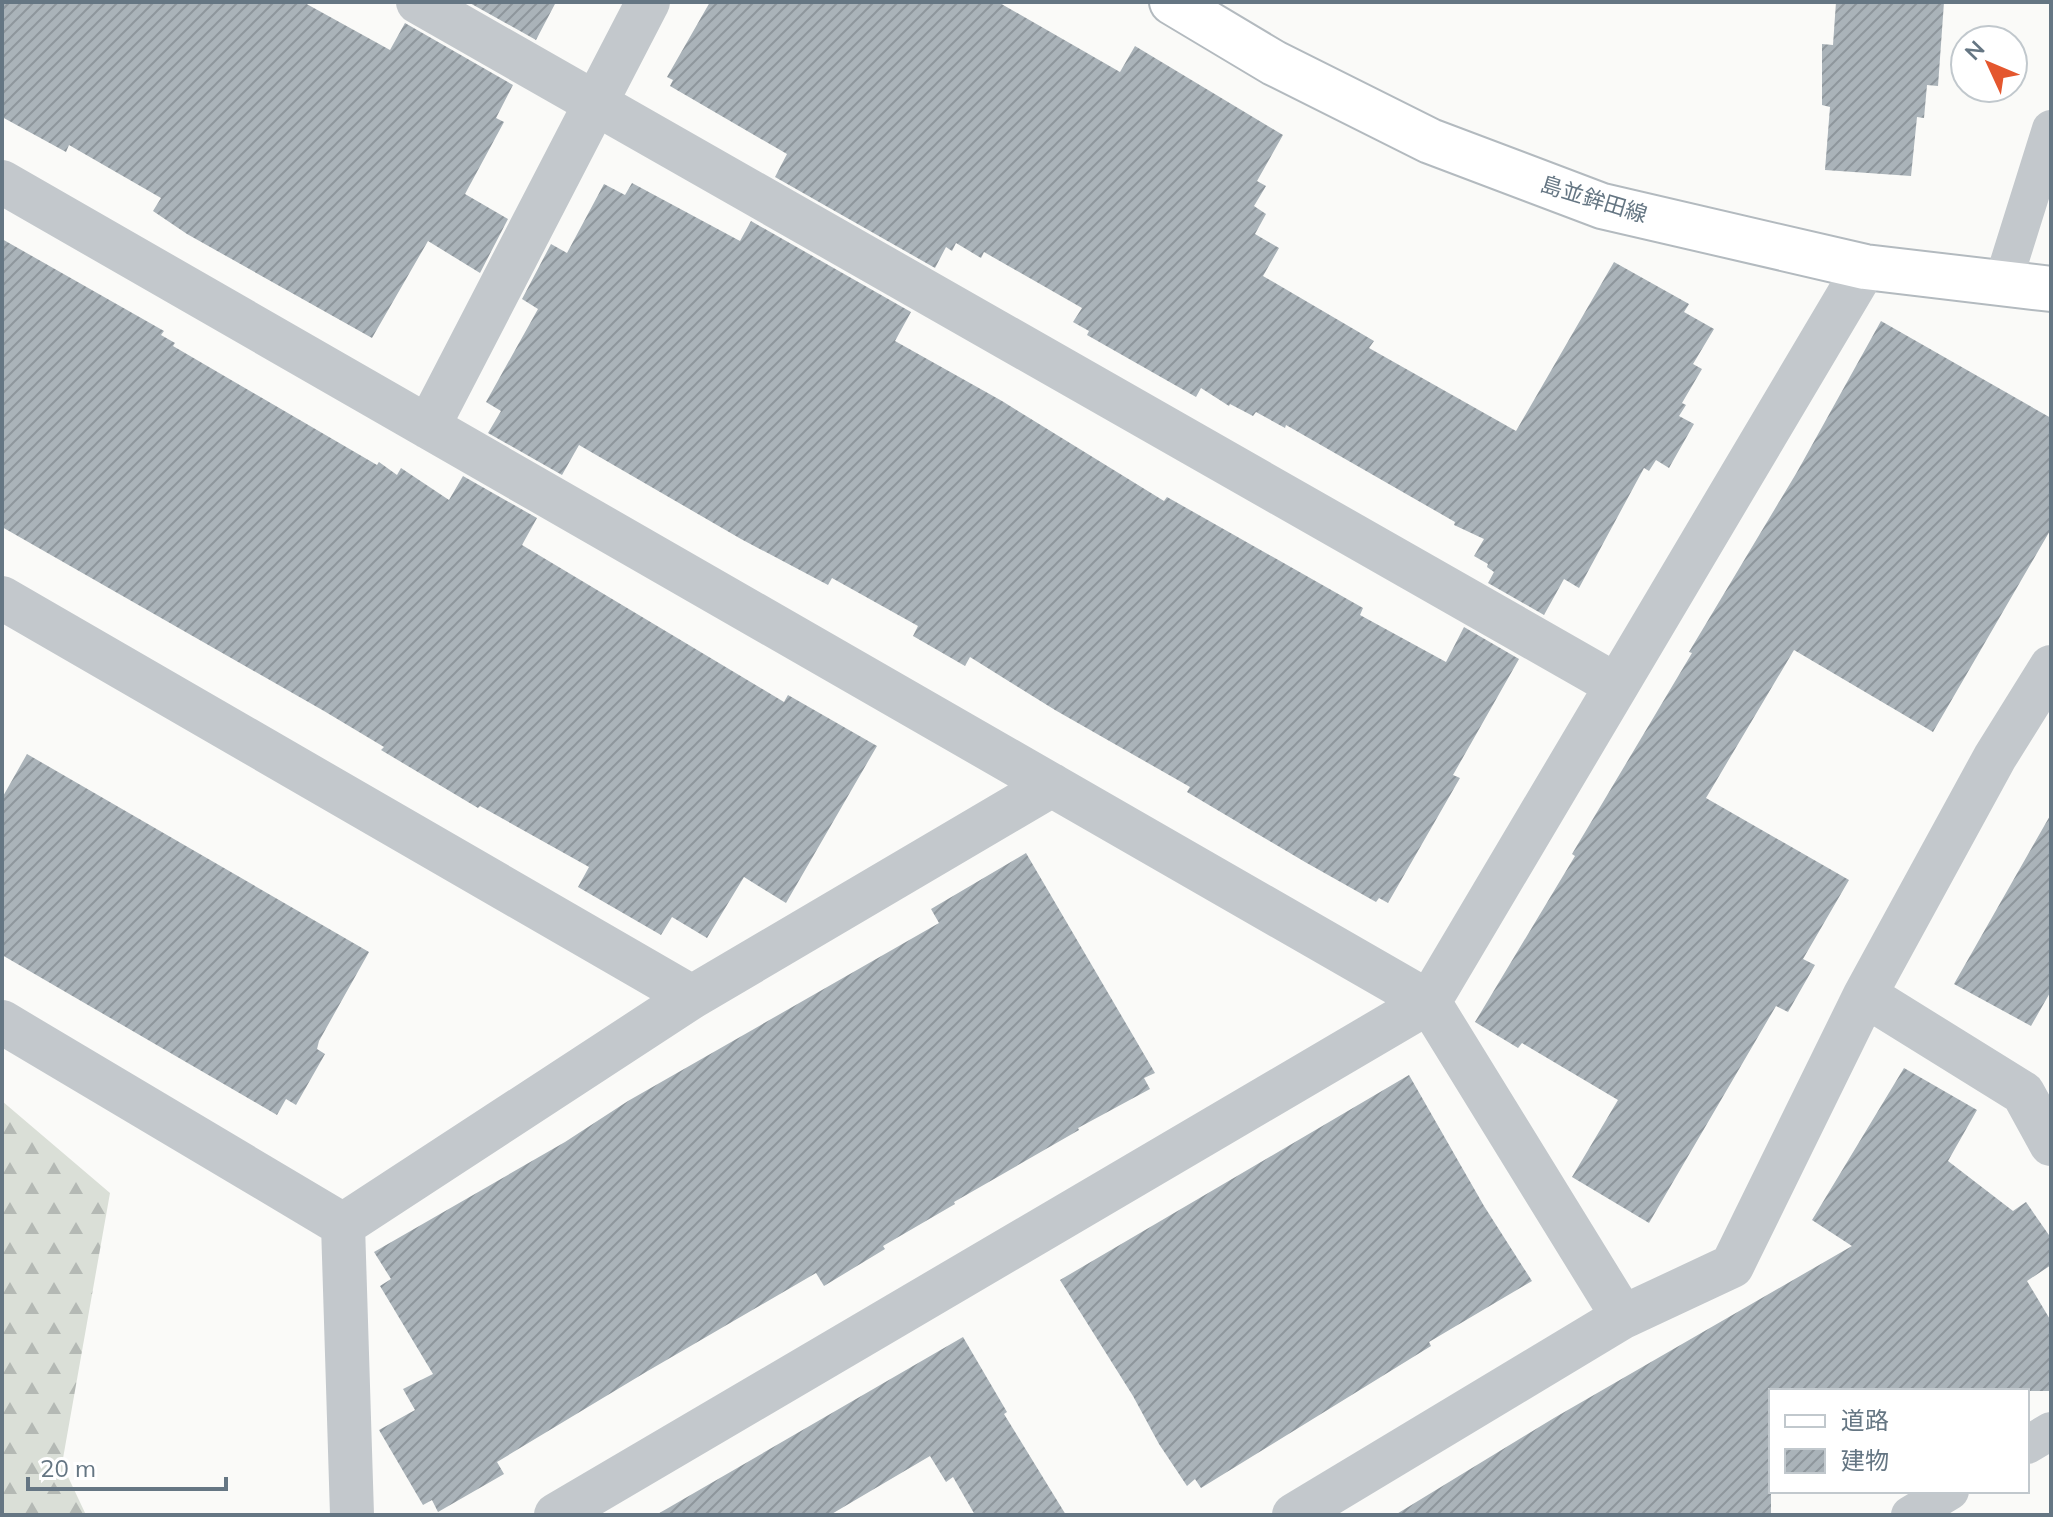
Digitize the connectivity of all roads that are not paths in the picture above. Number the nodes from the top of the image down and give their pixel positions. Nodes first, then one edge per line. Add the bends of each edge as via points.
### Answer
1 (418, 2) edge
2 (648, 2) edge
3 (1172, 2) edge
4 (595, 105) junction
5 (2051, 129) edge
6 (2, 182) edge
7 (1865, 267) junction
8 (2003, 282) junction
9 (2051, 289) edge
10 (428, 427) junction
11 (2, 598) edge
12 (2051, 667) edge
13 (1616, 685) junction
14 (1052, 785) junction
15 (1865, 995) junction
16 (692, 997) junction
17 (1429, 1002) junction
18 (2, 1022) edge
19 (2051, 1144) edge
20 (343, 1225) junction
21 (1623, 1317) junction
22 (2051, 1431) edge
23 (2029, 1444) edge
24 (1947, 1493) edge
25 (352, 1515) edge
26 (556, 1515) edge
27 (1294, 1515) edge
28 (1910, 1515) edge

1 - 4 street
2 - 4 street
3 - 7 main road, 島並鉾田線 via 1274,63 1430,141 1602,206
4 - 10 street
4 - 13 street
5 - 8 lane
6 - 10 street
7 - 8 main road, 島並鉾田線
7 - 13 street
8 - 9 main road, 島並鉾田線
10 - 14 street
11 - 16 street
12 - 15 street via 1995,757
13 - 17 street
14 - 16 street
14 - 17 street
15 - 19 street via 2023,1093
15 - 21 street via 1732,1266
16 - 20 street
17 - 21 street
17 - 26 street
18 - 20 street
20 - 25 street
21 - 27 street
22 - 23 lane
24 - 28 lane

